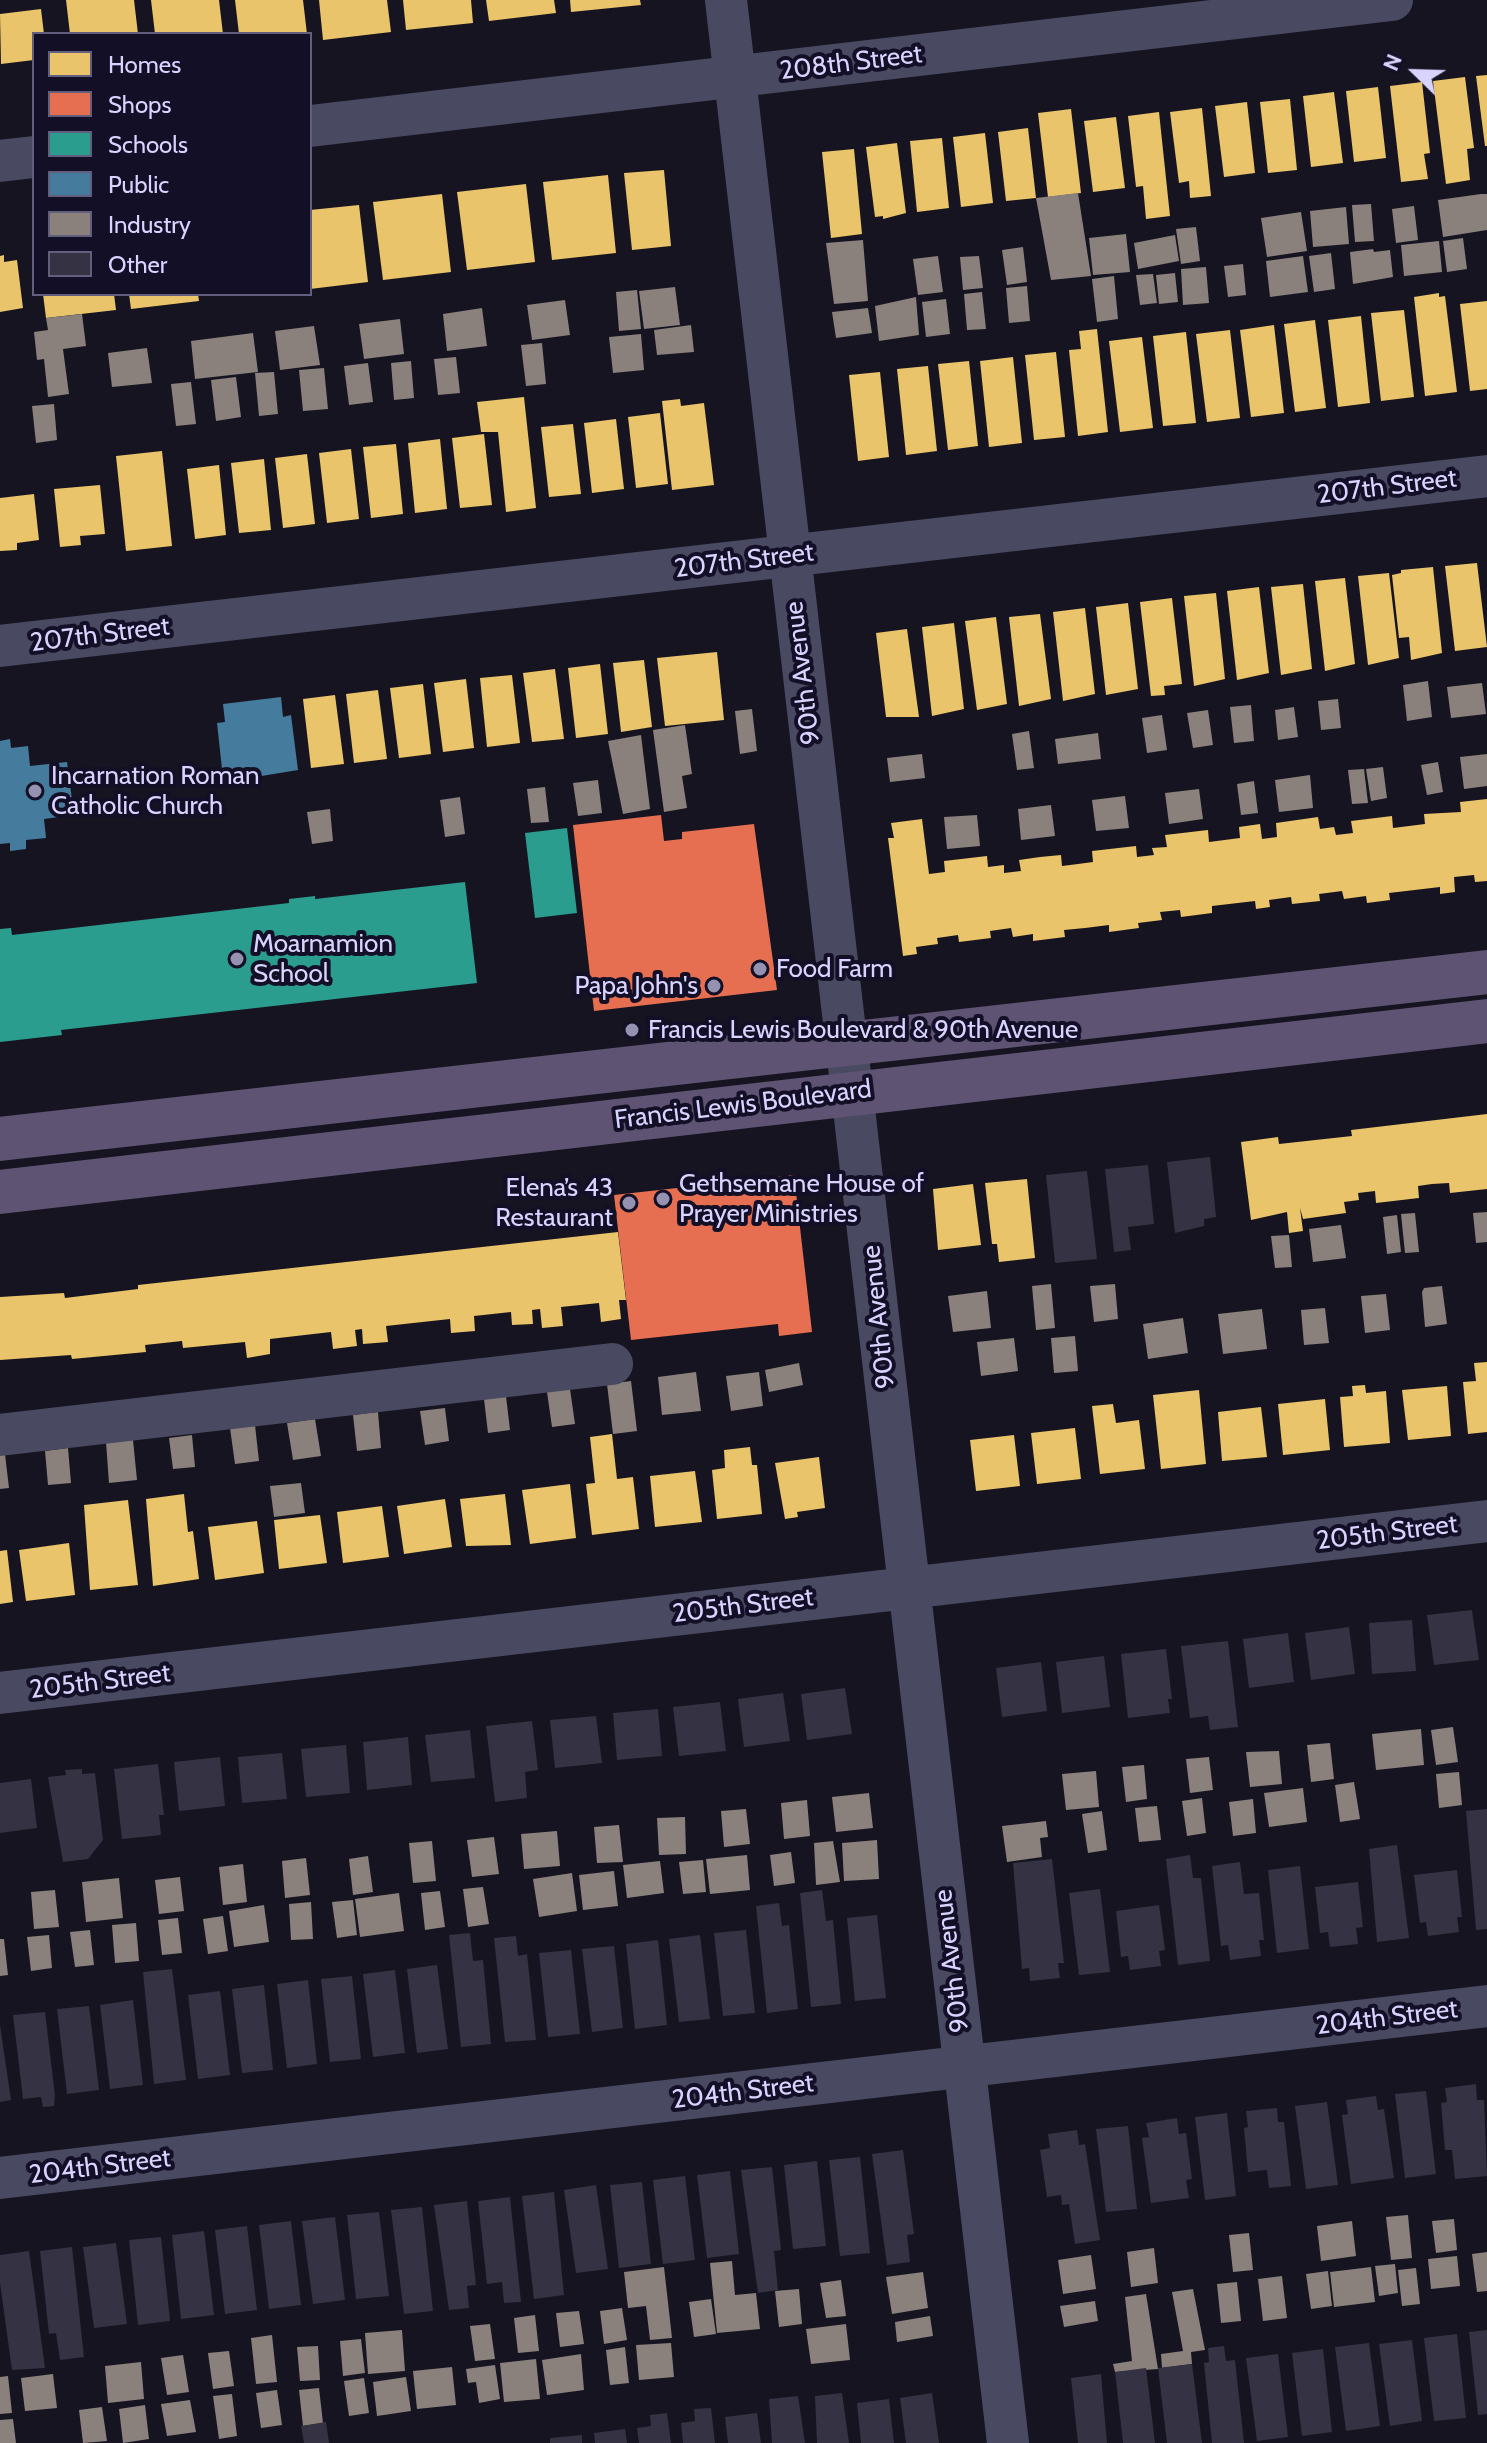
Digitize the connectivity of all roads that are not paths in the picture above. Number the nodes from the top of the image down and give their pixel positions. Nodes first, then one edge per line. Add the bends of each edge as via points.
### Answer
1 (726, 0) edge
2 (1392, 0) edge
3 (734, 77) junction
4 (312, 126) edge
5 (32, 157) edge
6 (0, 161) edge
7 (1487, 476) edge
8 (789, 556) junction
9 (0, 646) edge
10 (1487, 972) edge
11 (1487, 1021) edge
12 (847, 1046) junction
13 (853, 1092) junction
14 (0, 1139) edge
15 (0, 1192) edge
16 (612, 1364) dead end
17 (0, 1435) edge
18 (1487, 1521) edge
19 (908, 1587) junction
20 (0, 1693) edge
21 (1487, 2006) edge
22 (964, 2066) junction
23 (0, 2178) edge
24 (1008, 2443) edge

1 - 3 street, 90th Avenue
2 - 3 street, 208th Street
3 - 4 street, 208th Street
3 - 8 street, 90th Avenue
5 - 6 street
7 - 8 street, 207th Street
8 - 9 street, 207th Street
8 - 12 street, 90th Avenue
10 - 12 main road, Francis Lewis Boulevard
11 - 13 main road, Francis Lewis Boulevard
12 - 13 street, 90th Avenue
12 - 14 main road, Francis Lewis Boulevard
13 - 15 main road, Francis Lewis Boulevard
13 - 19 street, 90th Avenue
16 - 17 street
18 - 19 street, 205th Street
19 - 20 street, 205th Street
19 - 22 street, 90th Avenue
21 - 22 street, 204th Street
22 - 23 street, 204th Street
22 - 24 street, 90th Avenue

